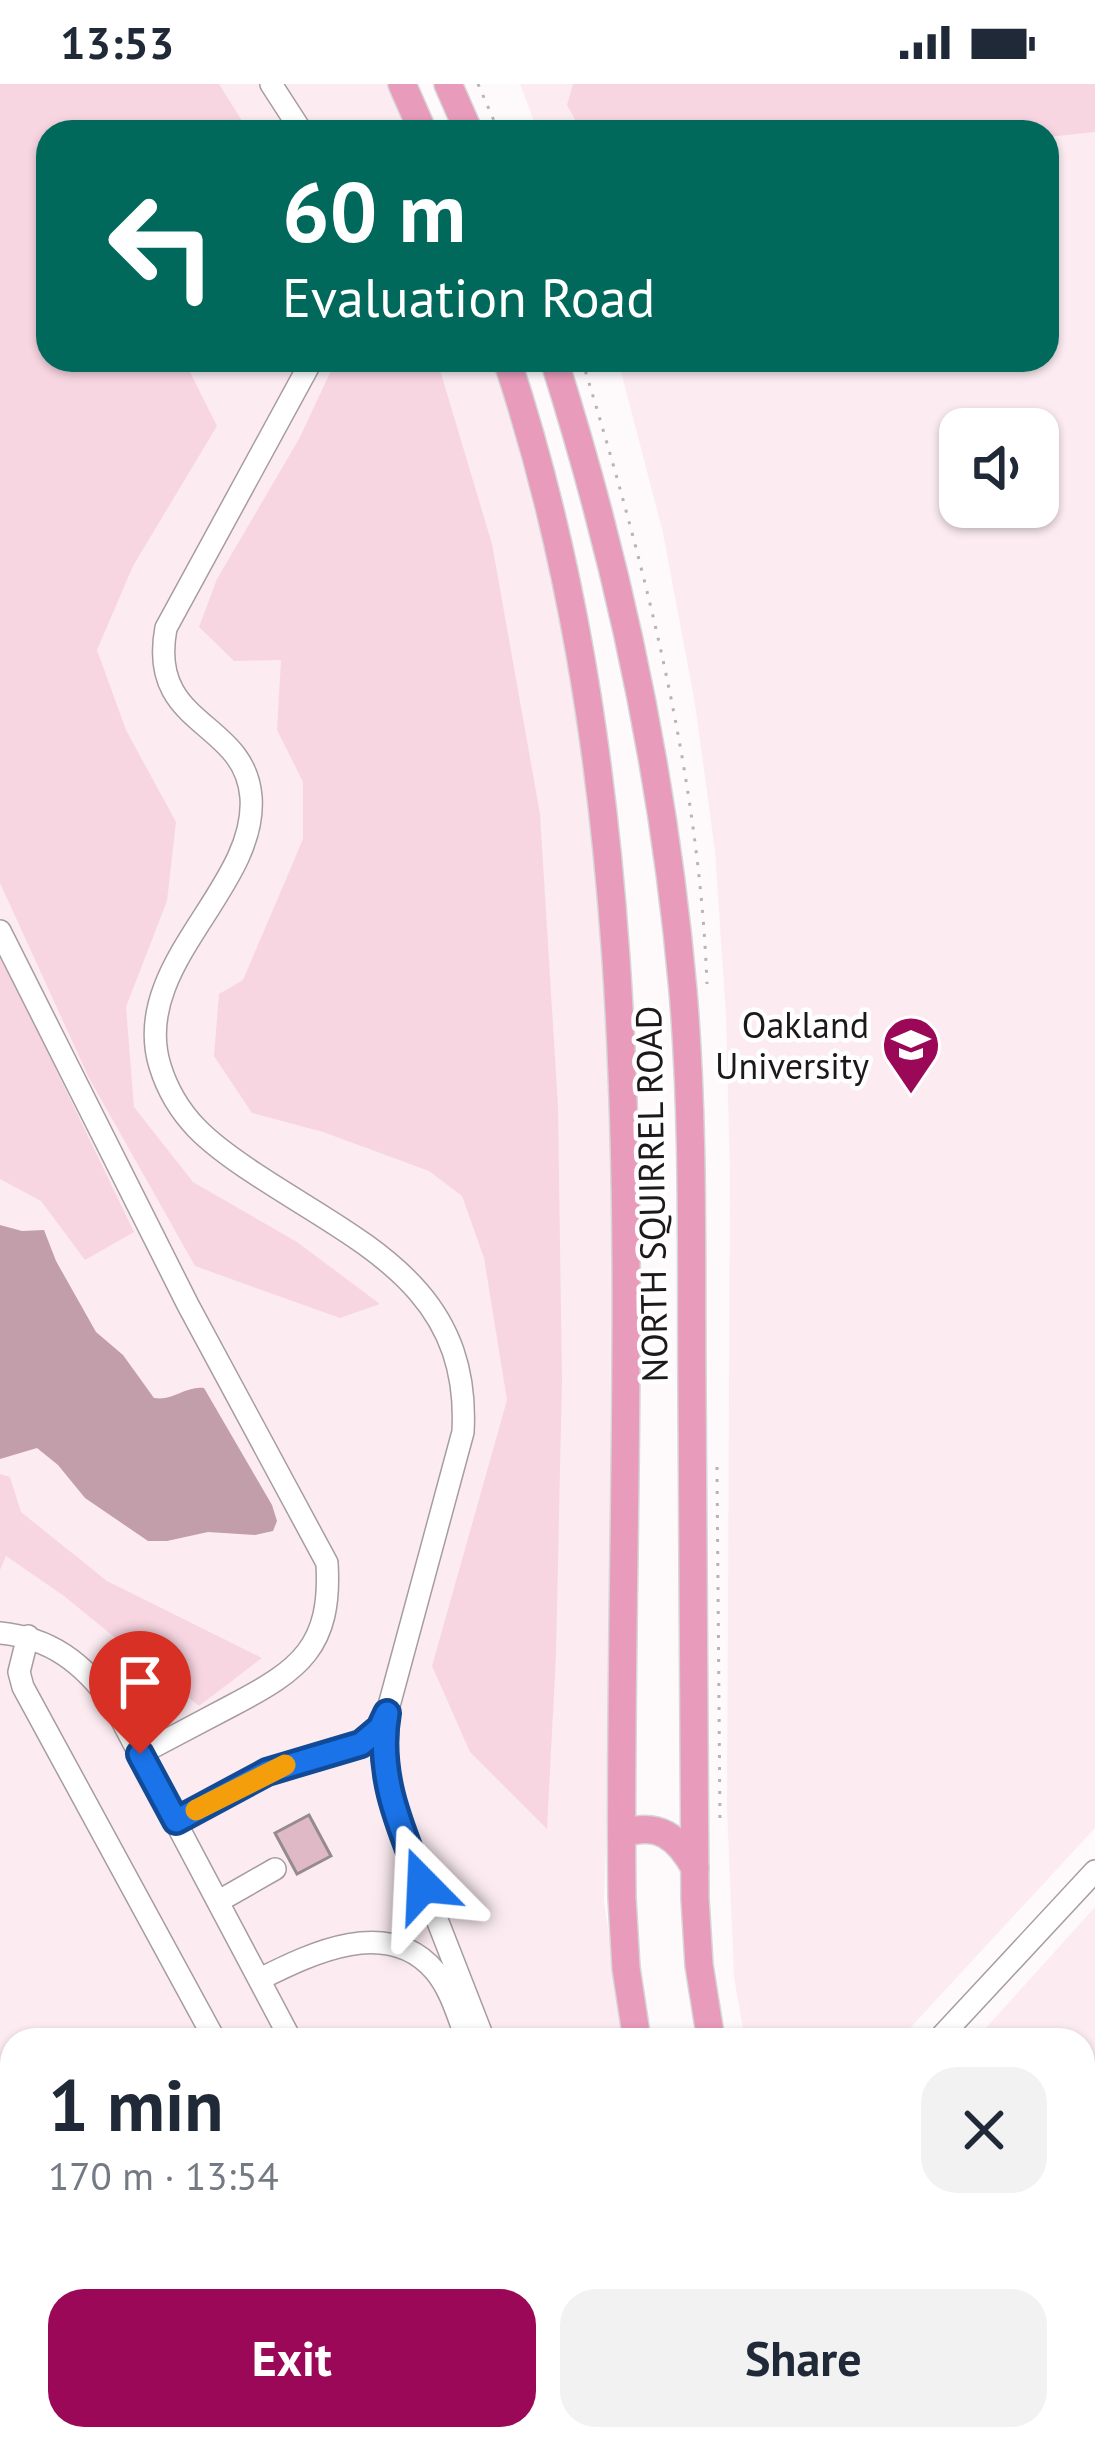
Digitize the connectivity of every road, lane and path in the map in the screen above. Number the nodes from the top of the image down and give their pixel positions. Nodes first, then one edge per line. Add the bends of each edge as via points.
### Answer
1 (271, 84) edge
2 (402, 84) edge
3 (448, 84) edge
4 (478, 84) edge
5 (294, 120) edge
6 (418, 120) edge
7 (464, 120) edge
8 (494, 120) edge
9 (305, 372) edge
10 (510, 372) edge
11 (557, 372) edge
12 (0, 931) edge
13 (0, 1633) edge
14 (28, 1636) junction
15 (387, 1713) junction
16 (140, 1754) junction
17 (176, 1821) junction
18 (622, 1834) junction
19 (695, 1868) junction
20 (275, 1869) dead end
21 (1095, 1871) edge
22 (219, 1901) junction
23 (260, 1979) junction
24 (208, 2028) edge
25 (285, 2028) edge
26 (462, 2028) edge
27 (479, 2028) edge
28 (635, 2028) edge
29 (709, 2028) edge
30 (949, 2028) edge

1 - 5 street
2 - 6 main road
3 - 7 main road
4 - 8 path
9 - 15 street via 166,628 172,692 232,750 251,791 252,817 170,975 156,1016 158,1060 171,1099 198,1134 394,1266 430,1302 453,1345 464,1388 463,1432
10 - 18 main road, NORTH SQUIRREL ROAD via 572,615 613,891 626,1113
11 - 19 main road, NORTH SQUIRREL ROAD via 637,675 683,991 692,1168
12 - 16 street via 327,1563 322,1628 286,1677
13 - 14 street
14 - 16 street via 94,1677
14 - 24 street via 23,1687
15 - 17 street via 361,1744 267,1772
15 - 27 street via 390,1799
16 - 17 street
17 - 22 street
18 - 19 main road via 661,1831
18 - 28 main road, NORTH SQUIRREL ROAD
19 - 29 main road, NORTH SQUIRREL ROAD
20 - 22 street
21 - 30 street
22 - 23 street
23 - 25 street
23 - 26 street via 341,1944 379,1942 435,1970

